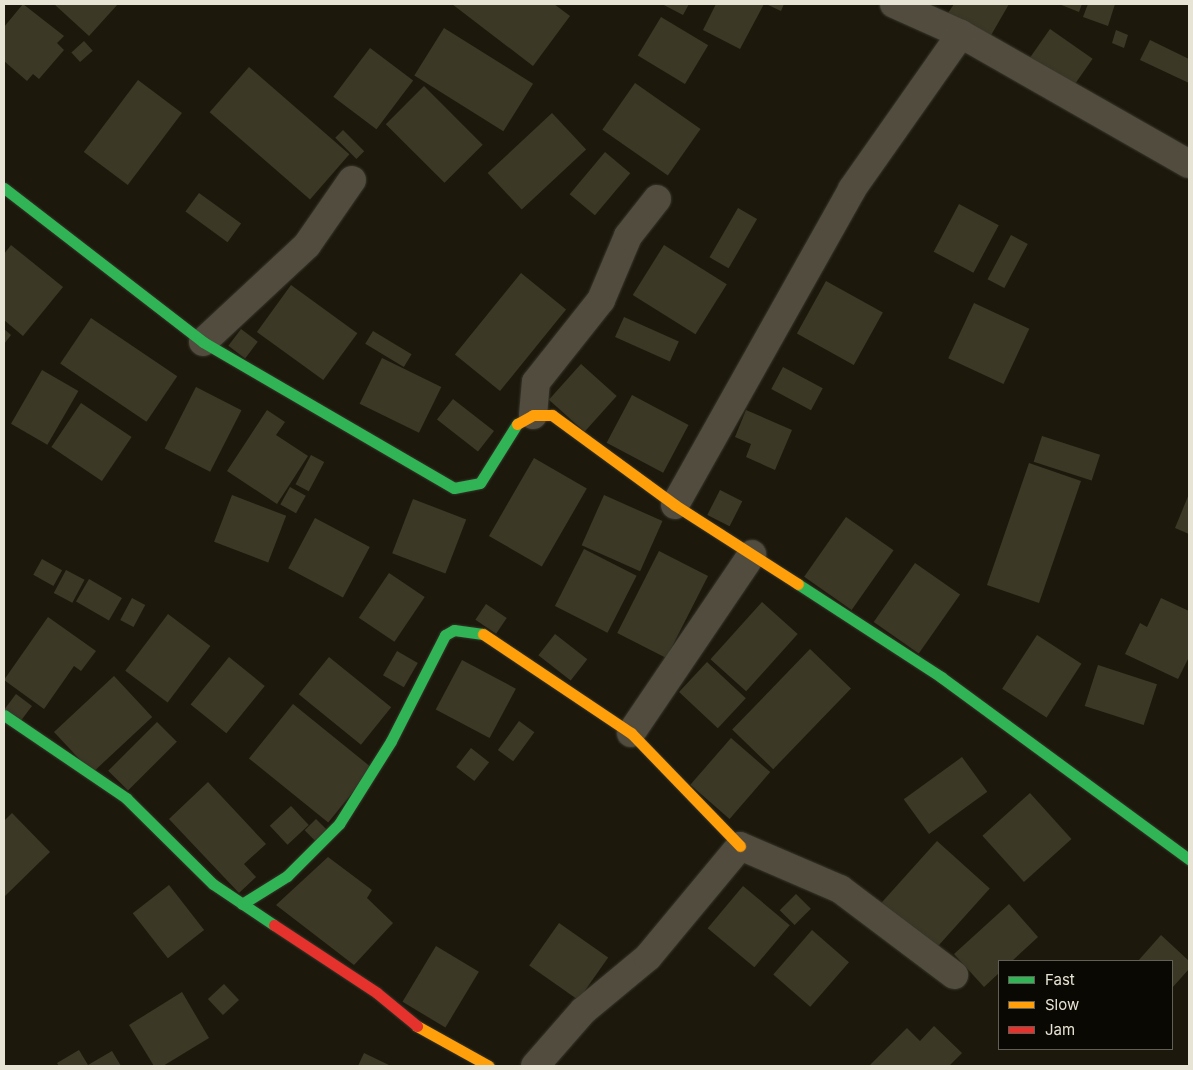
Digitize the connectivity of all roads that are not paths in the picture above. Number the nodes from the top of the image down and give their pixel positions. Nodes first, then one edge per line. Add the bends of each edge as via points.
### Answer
1 (894, 4) edge
2 (962, 34) junction
3 (1189, 164) edge
4 (352, 180) dead end
5 (4, 188) edge
6 (657, 199) dead end
7 (203, 342) junction
8 (533, 415) junction
9 (675, 505) junction
10 (752, 554) junction
11 (4, 715) edge
12 (631, 734) junction
13 (740, 846) junction
14 (1189, 859) edge
15 (242, 904) junction
16 (954, 975) dead end
17 (490, 1066) edge
18 (535, 1066) edge

1 - 2 street
2 - 3 street
2 - 9 street via 852,189
4 - 7 street via 307,245
5 - 7 street
6 - 8 street via 628,236 601,300 536,382
7 - 8 street via 454,488 480,483 516,424
8 - 9 street via 552,415
9 - 10 street
10 - 12 street
10 - 14 street via 941,677
11 - 15 street via 126,798 213,884
12 - 13 street
12 - 15 street via 482,633 454,630 445,635 391,741 339,824 286,876
13 - 16 street via 840,889
13 - 18 street via 648,957 583,1011
15 - 17 street via 377,993 407,1020

